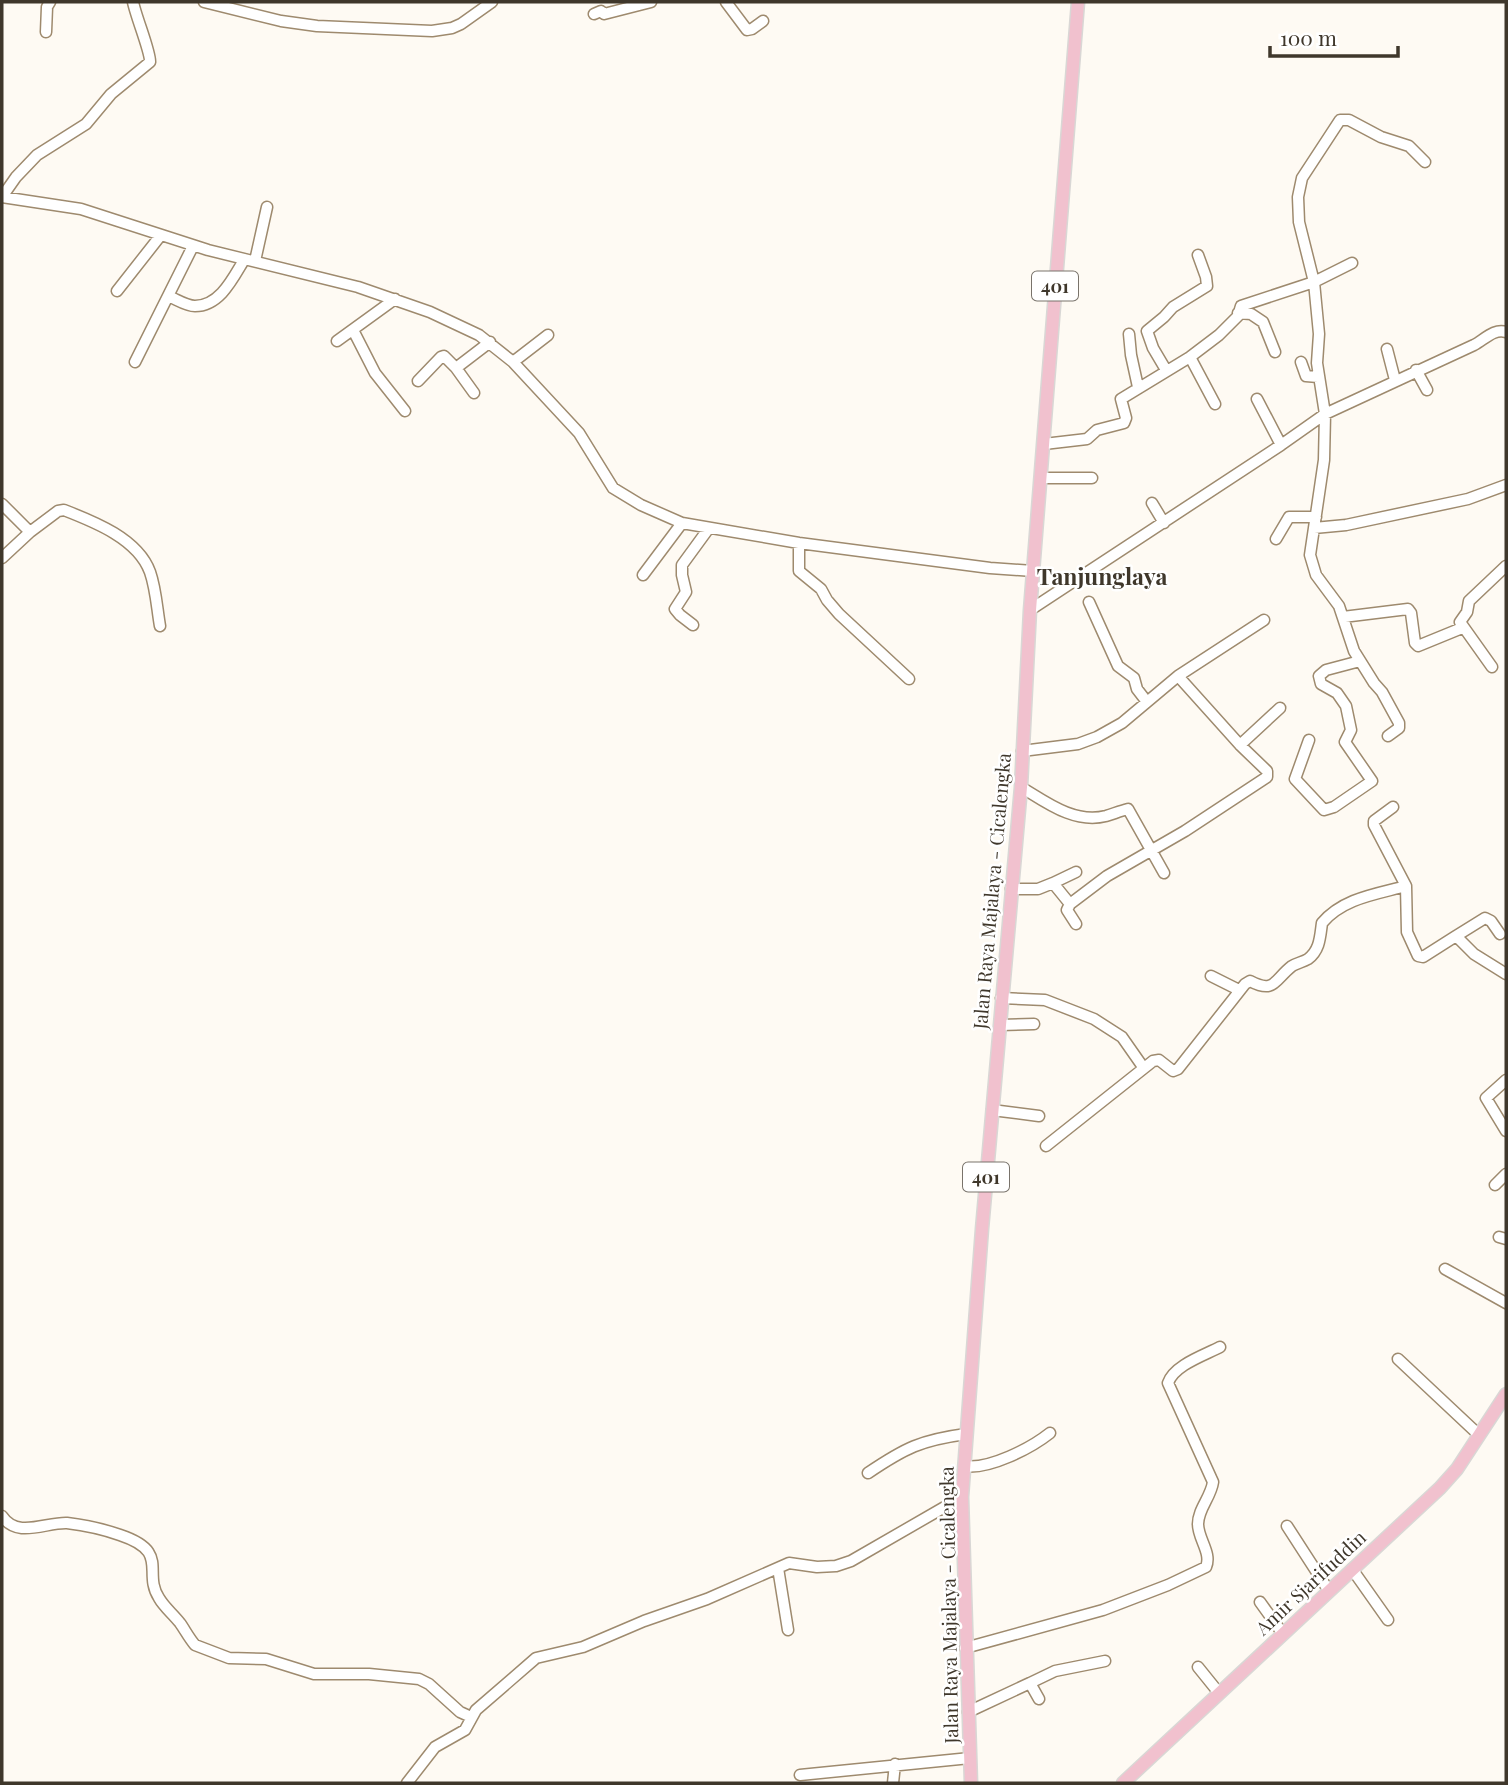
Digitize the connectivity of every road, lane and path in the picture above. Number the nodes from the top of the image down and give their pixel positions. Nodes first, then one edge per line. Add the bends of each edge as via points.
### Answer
1 (50, 2) edge
2 (133, 2) edge
3 (204, 2) edge
4 (492, 2) edge
5 (651, 2) edge
6 (726, 2) edge
7 (1078, 2) edge
8 (225, 5) edge
9 (594, 14) dead end
10 (763, 21) dead end
11 (46, 32) dead end
12 (1425, 162) dead end
13 (2, 197) edge
14 (267, 207) dead end
15 (161, 235) junction
16 (193, 246) junction
17 (1198, 254) dead end
18 (250, 261) junction
19 (1352, 263) dead end
20 (1314, 282) junction
21 (117, 291) dead end
22 (168, 296) junction
23 (395, 299) junction
24 (1238, 313) junction
25 (353, 330) junction
26 (1506, 332) edge
27 (1129, 334) dead end
28 (548, 335) dead end
29 (337, 341) dead end
30 (490, 342) junction
31 (1387, 349) dead end
32 (1275, 352) dead end
33 (1191, 356) junction
34 (135, 362) dead end
35 (513, 362) junction
36 (1301, 362) dead end
37 (456, 368) junction
38 (1167, 370) junction
39 (1416, 370) junction
40 (1318, 377) junction
41 (1395, 380) junction
42 (418, 381) dead end
43 (1138, 387) junction
44 (1427, 390) dead end
45 (474, 393) dead end
46 (1257, 399) dead end
47 (1215, 404) dead end
48 (405, 411) dead end
49 (1325, 414) junction
50 (1044, 444) junction
51 (1281, 445) junction
52 (1041, 478) junction
53 (1092, 478) dead end
54 (1506, 485) edge
55 (1152, 503) dead end
56 (2, 504) edge
57 (1315, 522) junction
58 (682, 523) junction
59 (1164, 523) junction
60 (709, 528) junction
61 (30, 532) junction
62 (1276, 539) dead end
63 (799, 543) junction
64 (2, 558) edge
65 (1506, 566) edge
66 (1033, 571) junction
67 (643, 575) dead end
68 (1089, 602) dead end
69 (1030, 610) junction
70 (1343, 617) junction
71 (1264, 620) dead end
72 (693, 625) dead end
73 (160, 626) dead end
74 (1462, 628) junction
75 (1360, 661) junction
76 (1492, 667) dead end
77 (1178, 676) junction
78 (909, 679) dead end
79 (1147, 702) junction
80 (1280, 708) dead end
81 (1388, 736) dead end
82 (1309, 740) dead end
83 (1240, 745) junction
84 (1022, 751) junction
85 (1021, 787) junction
86 (1393, 807) dead end
87 (1152, 849) junction
88 (1076, 872) dead end
89 (1164, 873) dead end
90 (1054, 883) junction
91 (1406, 886) junction
92 (1011, 889) junction
93 (1070, 904) junction
94 (1076, 924) dead end
95 (1500, 934) dead end
96 (1456, 936) junction
97 (1506, 974) edge
98 (1211, 976) dead end
99 (1239, 990) junction
100 (1001, 998) junction
101 (1034, 1024) dead end
102 (1000, 1025) junction
103 (1143, 1067) junction
104 (1506, 1080) edge
105 (992, 1110) junction
106 (1039, 1116) dead end
107 (1506, 1131) edge
108 (1046, 1146) dead end
109 (1506, 1174) edge
110 (1495, 1185) dead end
111 (1445, 1269) dead end
112 (1506, 1303) edge
113 (1220, 1347) dead end
114 (1398, 1359) dead end
115 (1506, 1394) edge
116 (1049, 1433) dead end
117 (966, 1434) junction
118 (1479, 1434) junction
119 (964, 1466) junction
120 (868, 1473) dead end
121 (962, 1497) junction
122 (2, 1516) edge
123 (1287, 1526) dead end
124 (778, 1568) junction
125 (1352, 1569) junction
126 (1329, 1591) junction
127 (1260, 1602) dead end
128 (1388, 1620) dead end
129 (788, 1630) dead end
130 (1283, 1633) junction
131 (965, 1648) junction
132 (1105, 1661) dead end
133 (1198, 1667) dead end
134 (1030, 1683) junction
135 (1219, 1693) junction
136 (1038, 1699) dead end
137 (968, 1712) junction
138 (471, 1717) junction
139 (970, 1758) junction
140 (895, 1764) junction
141 (800, 1775) dead end
142 (407, 1783) edge
143 (892, 1783) edge
144 (971, 1783) edge
145 (1123, 1783) edge

1 - 11 street
2 - 13 street via 150,62 111,94 86,124 37,155
3 - 8 street
4 - 8 street via 461,24 432,32 317,26
5 - 9 street
6 - 10 street via 747,30
7 - 50 main road, Jalan Raya Majalaya - Cicalengka / 401
12 - 20 street via 1409,146 1340,120 1302,178 1298,197 1298,222
13 - 15 street via 81,209
14 - 18 street
15 - 16 street
15 - 21 street
16 - 18 street
16 - 22 street
17 - 38 street via 1207,286 1173,307 1146,333
18 - 22 street via 215,299 196,306
18 - 23 street
19 - 20 street
20 - 24 street via 1241,306
20 - 40 street
22 - 34 street
23 - 25 street
23 - 30 street
24 - 32 street via 1263,321
24 - 33 street
25 - 29 street
25 - 48 street via 374,373
26 - 39 street via 1492,333
27 - 43 street
28 - 35 street
30 - 35 street
30 - 37 street
31 - 41 street
33 - 38 street
33 - 47 street
35 - 58 street via 579,433 613,488
36 - 40 street via 1306,376
37 - 42 street via 442,356
37 - 45 street
38 - 43 street
39 - 41 street
39 - 44 street
40 - 49 street
41 - 49 street
43 - 50 street via 1121,398 1124,423 1097,430 1087,439
46 - 51 street
49 - 51 street
49 - 57 street
50 - 52 main road, Jalan Raya Majalaya - Cicalengka / 401
51 - 59 street
52 - 53 street
52 - 66 main road, Jalan Raya Majalaya - Cicalengka / 401
54 - 57 street via 1468,499 1346,525
55 - 59 street
56 - 61 street
57 - 62 street via 1289,517
57 - 70 street via 1310,555 1316,575
58 - 60 street
58 - 67 street
59 - 69 street
60 - 63 street
60 - 72 street via 685,557 681,570 686,592 675,609
61 - 64 street
61 - 73 street via 64,510 130,544 150,574
63 - 66 street
63 - 78 street via 799,571
65 - 74 street via 1469,601 1460,620
66 - 69 main road, Jalan Raya Majalaya - Cicalengka / 401
68 - 79 street via 1118,666 1134,678
69 - 84 main road, Jalan Raya Majalaya - Cicalengka / 401
70 - 74 street via 1408,609 1418,646
70 - 75 street
71 - 77 street
74 - 76 street
75 - 81 street via 1399,723
75 - 82 street via 1326,670 1320,676 1321,684 1337,693 1346,706 1351,730 1345,742 1372,781 1324,810 1296,779
77 - 79 street
77 - 83 street
79 - 84 street via 1097,737
80 - 83 street
83 - 87 street via 1267,771 1267,777
84 - 85 main road, Jalan Raya Majalaya - Cicalengka / 401
85 - 87 street via 1061,811 1083,817 1128,809
85 - 92 main road, Jalan Raya Majalaya - Cicalengka / 401
86 - 91 street via 1374,825
87 - 89 street
87 - 93 street
88 - 90 street
90 - 92 street via 1033,890
90 - 93 street
91 - 96 street via 1407,932 1418,956
91 - 99 street via 1352,901 1323,921 1320,943 1308,959 1292,966 1270,986 1250,981
92 - 100 main road, Jalan Raya Majalaya - Cicalengka / 401
93 - 94 street via 1066,910
95 - 96 street via 1485,918
96 - 97 street
98 - 99 street
99 - 103 street via 1177,1070 1159,1060
100 - 102 main road, Jalan Raya Majalaya - Cicalengka / 401
100 - 103 street via 1045,1000 1094,1019 1122,1037
101 - 102 street
102 - 105 main road, Jalan Raya Majalaya - Cicalengka / 401
103 - 108 street
104 - 107 street via 1486,1099
105 - 106 street
105 - 117 main road, Jalan Raya Majalaya - Cicalengka / 401
109 - 110 street
111 - 112 street
113 - 131 street via 1174,1373 1168,1382 1213,1482 1198,1526 1209,1558 1206,1567 1102,1610
114 - 118 street
115 - 118 main road, Amir Sjarifuddin
116 - 119 street via 1017,1453 980,1466
117 - 119 main road, Jalan Raya Majalaya - Cicalengka / 401
117 - 120 street via 923,1441
118 - 125 main road, Amir Sjarifuddin via 1440,1488
119 - 121 main road, Jalan Raya Majalaya - Cicalengka / 401
121 - 124 street via 851,1561 817,1567 789,1563
121 - 131 main road, Jalan Raya Majalaya - Cicalengka / 401
122 - 138 street via 22,1528 56,1523 100,1529 143,1547 153,1560 158,1597 203,1649 314,1674 419,1679
123 - 126 street
124 - 129 street
124 - 138 street via 583,1647 536,1658
125 - 126 main road, Amir Sjarifuddin
125 - 128 street
126 - 130 main road, Amir Sjarifuddin
127 - 130 street
130 - 135 main road, Amir Sjarifuddin
131 - 137 main road, Jalan Raya Majalaya - Cicalengka / 401
132 - 134 street via 1055,1671
133 - 135 street
134 - 136 street
134 - 137 street
135 - 145 main road, Amir Sjarifuddin
137 - 139 main road, Jalan Raya Majalaya - Cicalengka / 401
138 - 142 street via 465,1730 435,1747
139 - 140 street
139 - 144 main road, Jalan Raya Majalaya - Cicalengka / 401
140 - 141 street
140 - 143 street

